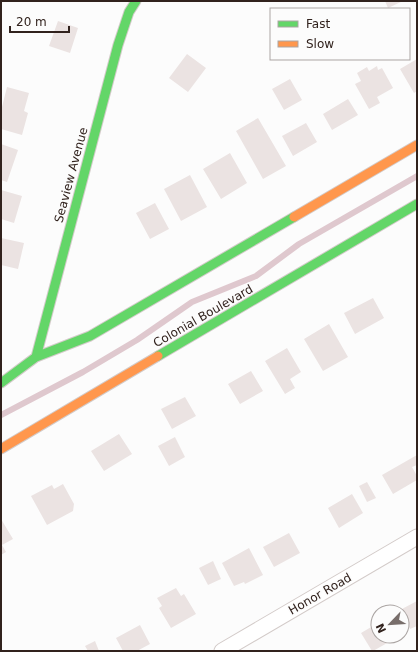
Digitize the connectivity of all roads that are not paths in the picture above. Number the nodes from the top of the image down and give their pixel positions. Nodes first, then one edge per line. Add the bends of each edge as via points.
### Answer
1 (136, 1) edge
2 (417, 145) edge
3 (417, 204) edge
4 (36, 357) junction
5 (1, 383) edge
6 (1, 449) edge
7 (417, 537) edge
8 (222, 651) edge

1 - 4 street, Seaview Avenue via 129,12 118,45
2 - 4 street via 90,336
3 - 6 street, Colonial Boulevard
4 - 5 street
7 - 8 street, Honor Road

